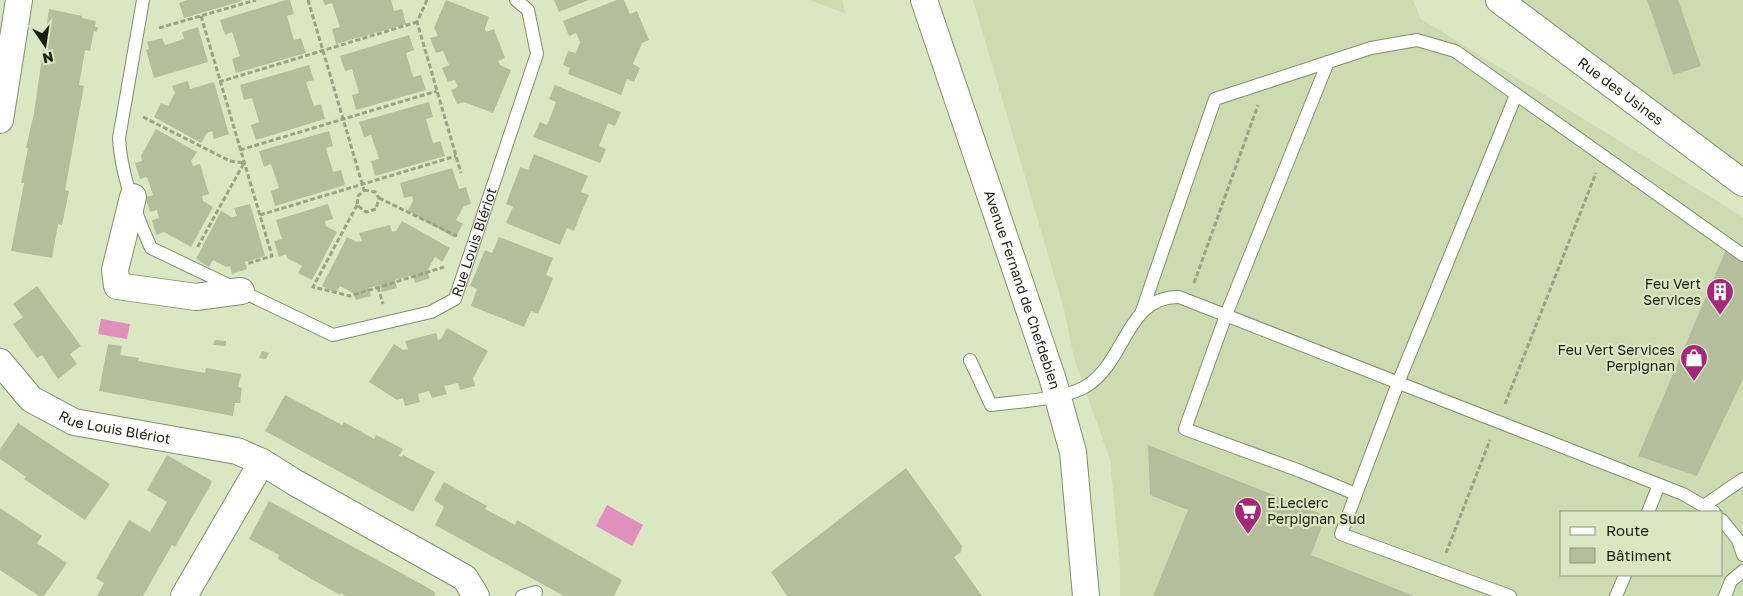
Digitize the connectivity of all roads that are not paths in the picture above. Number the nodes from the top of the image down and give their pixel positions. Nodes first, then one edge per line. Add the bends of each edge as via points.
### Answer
1 (19, 0) edge
2 (143, 0) edge
3 (516, 0) edge
4 (924, 0) edge
5 (1499, 0) edge
6 (1328, 62) junction
7 (1516, 95) junction
8 (0, 119) edge
9 (1743, 184) edge
10 (133, 197) junction
11 (1743, 255) edge
12 (241, 291) junction
13 (1142, 311) junction
14 (1226, 315) junction
15 (970, 360) dead end
16 (0, 362) edge
17 (1398, 383) junction
18 (1057, 395) junction
19 (262, 462) junction
20 (1743, 479) edge
21 (1659, 484) junction
22 (1356, 494) junction
23 (1710, 509) edge
24 (1648, 511) edge
25 (1723, 521) edge
26 (1743, 555) edge
27 (1743, 571) edge
28 (1624, 576) edge
29 (536, 592) dead end
30 (1084, 593) edge
31 (184, 596) edge
32 (476, 596) edge
33 (522, 596) edge
34 (1510, 596) edge
35 (1616, 596) edge
36 (1725, 596) edge

1 - 8 street
2 - 10 lane, Rue Louis Blériot via 119,138 120,158
3 - 12 lane, Rue Louis Blériot via 528,10 538,54 455,298 431,312 333,336
4 - 18 street, Avenue Fernand de Chefdebien
5 - 9 street, Rue des Usines
6 - 7 lane via 1371,48 1417,40 1455,52
6 - 13 lane via 1215,99
6 - 14 lane
7 - 11 lane
7 - 17 lane
10 - 12 lane, Rue Louis Blériot via 151,248
10 - 12 street via 115,270 117,286 196,297
13 - 14 lane via 1168,297 1188,300
13 - 18 lane via 1102,375 1086,387
14 - 17 lane
14 - 22 lane via 1185,429
15 - 18 lane via 991,405
16 - 19 street, Rue Louis Blériot via 32,399 74,422 237,451
17 - 21 lane
17 - 22 lane
18 - 30 street, Avenue Fernand de Chefdebien via 1073,452
19 - 31 street
19 - 32 street, Rue Louis Blériot via 465,578
20 - 23 lane
21 - 23 lane
21 - 24 lane
22 - 34 lane via 1341,534
25 - 26 lane via 1738,540
27 - 36 lane via 1731,581
28 - 35 lane
29 - 33 lane

